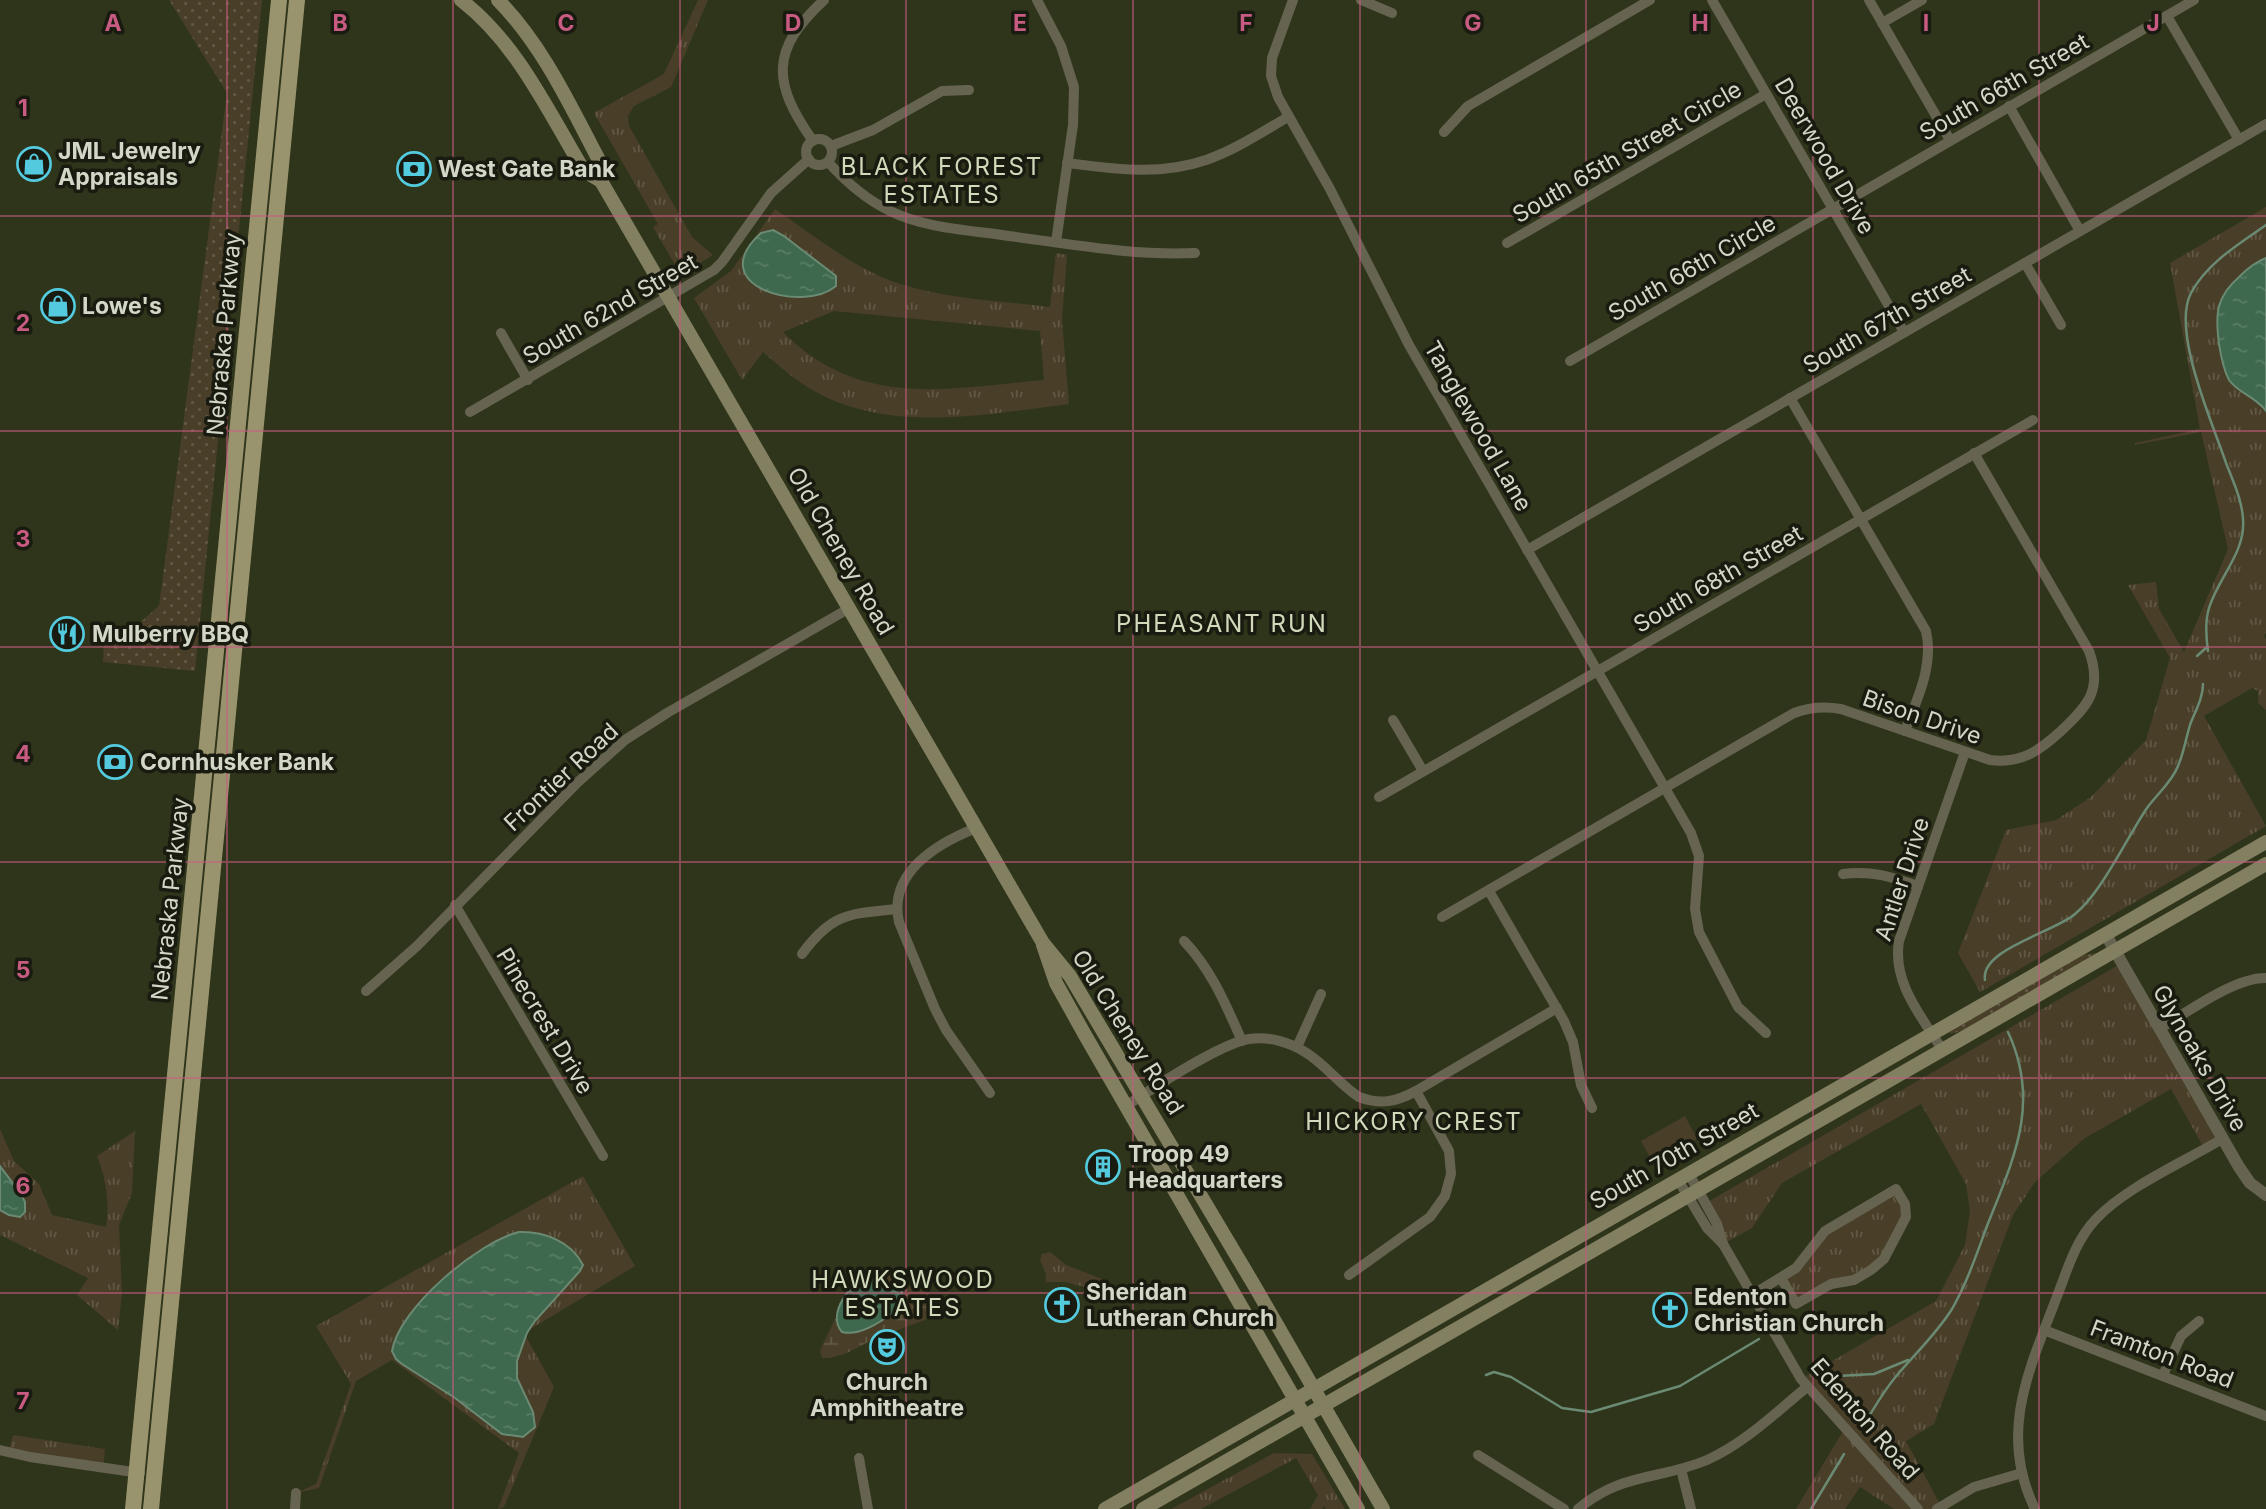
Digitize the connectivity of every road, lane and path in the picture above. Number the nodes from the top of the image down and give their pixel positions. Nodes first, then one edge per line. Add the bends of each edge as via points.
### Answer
1 (279, 0) edge
2 (297, 0) edge
3 (461, 0) edge
4 (498, 0) edge
5 (824, 0) edge
6 (1037, 0) edge
7 (1293, 0) edge
8 (1362, 0) edge
9 (1650, 0) edge
10 (1712, 0) edge
11 (1869, 0) edge
12 (1922, 0) edge
13 (2194, 0) edge
14 (1392, 13) dead end
15 (2167, 16) junction
16 (1882, 23) junction
17 (969, 90) dead end
18 (1766, 94) junction
19 (2009, 106) junction
20 (1288, 117) junction
21 (2266, 124) edge
22 (1444, 132) dead end
23 (1950, 140) junction
24 (2239, 140) junction
25 (813, 141) junction
26 (831, 146) junction
27 (809, 159) junction
28 (828, 162) junction
29 (1067, 163) junction
30 (601, 181) junction
31 (1833, 209) junction
32 (2080, 231) junction
33 (1056, 242) junction
34 (1507, 243) dead end
35 (1195, 253) dead end
36 (2025, 262) junction
37 (669, 298) junction
38 (2061, 325) dead end
39 (1904, 332) junction
40 (501, 333) dead end
41 (1570, 361) dead end
42 (528, 380) junction
43 (1790, 398) junction
44 (470, 412) dead end
45 (2033, 420) dead end
46 (1974, 453) junction
47 (1861, 518) junction
48 (1527, 550) junction
49 (848, 609) junction
50 (1598, 671) junction
51 (1393, 720) dead end
52 (1905, 731) junction
53 (1965, 752) junction
54 (1423, 771) junction
55 (1665, 789) junction
56 (1379, 797) dead end
57 (976, 828) junction
58 (2266, 842) edge
59 (2266, 864) edge
60 (1843, 874) dead end
61 (1918, 886) junction
62 (1489, 891) junction
63 (455, 905) junction
64 (896, 909) junction
65 (1442, 917) dead end
66 (2106, 935) junction
67 (1184, 941) dead end
68 (1043, 943) junction
69 (2115, 952) junction
70 (802, 954) dead end
71 (2266, 978) edge
72 (366, 991) dead end
73 (1321, 994) dead end
74 (1557, 1009) junction
75 (2159, 1029) junction
76 (1766, 1033) dead end
77 (1933, 1035) junction
78 (1242, 1041) junction
79 (1297, 1047) junction
80 (1943, 1051) junction
81 (1416, 1091) junction
82 (990, 1093) dead end
83 (1141, 1096) junction
84 (1126, 1106) junction
85 (1592, 1108) dead end
86 (2222, 1139) junction
87 (603, 1156) dead end
88 (1684, 1177) junction
89 (1694, 1194) junction
90 (2266, 1195) edge
91 (1349, 1275) dead end
92 (1781, 1278) junction
93 (1752, 1295) junction
94 (2199, 1321) dead end
95 (2044, 1330) junction
96 (2163, 1375) junction
97 (1807, 1387) junction
98 (1315, 1390) junction
99 (1296, 1401) junction
100 (1324, 1406) junction
101 (2266, 1416) edge
102 (1305, 1417) junction
103 (0, 1450) edge
104 (1478, 1455) dead end
105 (859, 1458) dead end
106 (1681, 1469) junction
107 (136, 1472) junction
108 (2022, 1473) junction
109 (154, 1474) junction
110 (296, 1493) dead end
111 (133, 1509) edge
112 (151, 1509) edge
113 (295, 1509) edge
114 (868, 1509) edge
115 (1105, 1509) edge
116 (1143, 1509) edge
117 (1358, 1509) edge
118 (1383, 1509) edge
119 (1564, 1509) edge
120 (1578, 1509) edge
121 (1691, 1509) edge
122 (1918, 1509) edge
123 (1937, 1509) edge
124 (2035, 1509) edge

1 - 107 main road, Nebraska Parkway
2 - 109 main road, Nebraska Parkway
3 - 30 main road, Old Cheney Road via 504,41 584,171
4 - 30 main road, Old Cheney Road via 539,51 600,162
5 - 25 street via 790,40 782,69 788,99
6 - 29 street via 1072,74 1073,125
7 - 20 street, Tanglewood Lane via 1274,47 1271,76
8 - 14 street
9 - 22 street via 1468,106
10 - 18 street, Deerwood Drive
11 - 16 street
12 - 16 street
13 - 15 street, South 66th Street
15 - 19 street, South 66th Street
15 - 24 street
16 - 23 street
17 - 26 street via 942,91 873,130
18 - 31 street, Deerwood Drive
18 - 34 street, South 65th Street Circle
19 - 23 street, South 66th Street
19 - 32 street
20 - 29 street via 1207,160 1182,167 1132,171
20 - 48 street, Tanglewood Lane via 1409,345
21 - 24 street, South 67th Street
23 - 31 street, South 66th Street
24 - 32 street, South 67th Street
25 - 26 street
25 - 27 street via 808,147
26 - 28 street
27 - 28 street via 816,164
27 - 37 street, South 62nd Street via 777,186 719,266
28 - 33 street via 867,198 910,219
29 - 33 street
30 - 37 main road, Old Cheney Road
31 - 39 street, Deerwood Drive
31 - 41 street, South 66th Circle
32 - 36 street, South 67th Street
33 - 35 street via 1157,254
36 - 38 street
36 - 39 street, South 67th Street
37 - 42 street, South 62nd Street
37 - 49 main road, Old Cheney Road
39 - 43 street, South 67th Street
40 - 42 street
42 - 44 street, South 62nd Street
43 - 47 street
43 - 48 street, South 67th Street
45 - 46 street, South 68th Street
46 - 47 street, South 68th Street
46 - 53 street, Bison Drive via 2089,651 2095,674 2092,694 2080,713 2033,754 2001,762
47 - 50 street, South 68th Street
47 - 52 street via 1922,621 1929,645 1928,667
48 - 50 street, Tanglewood Lane
49 - 57 main road, Old Cheney Road
49 - 63 street, Frontier Road via 625,740
50 - 54 street, South 68th Street
50 - 55 street, Tanglewood Lane
51 - 54 street
52 - 53 street, Bison Drive
52 - 55 street, Bison Drive via 1841,709 1808,709
53 - 61 street, Antler Drive
54 - 56 street, South 68th Street
55 - 62 street, Bison Drive
55 - 76 street, Tanglewood Lane via 1699,856 1695,909 1699,932 1738,1007
57 - 64 street via 912,867 900,887
57 - 68 main road, Old Cheney Road
58 - 66 main road, South 70th Street
59 - 69 main road, South 70th Street
60 - 61 street via 1879,873
61 - 77 street, Antler Drive via 1899,941 1897,963 1904,987
62 - 65 street, Bison Drive
62 - 74 street
63 - 72 street, Frontier Road
63 - 87 street, Pinecrest Drive
64 - 70 street via 835,920 817,933
64 - 82 street via 935,1009
66 - 69 street, Glynoaks Drive
66 - 77 main road, South 70th Street
67 - 78 street via 1210,974
68 - 83 main road, Old Cheney Road via 1070,976
68 - 84 main road, Old Cheney Road via 1056,983
69 - 75 street, Glynoaks Drive
69 - 80 main road, South 70th Street
71 - 75 street via 2232,988
73 - 79 street
74 - 81 street
74 - 85 street via 1573,1042 1581,1085
75 - 86 street, Glynoaks Drive
77 - 80 street, Antler Drive
77 - 88 main road, South 70th Street
78 - 79 street via 1264,1038
78 - 83 street
79 - 81 street via 1349,1091 1370,1101 1392,1102
80 - 89 main road, South 70th Street
81 - 91 street via 1449,1151 1451,1174 1446,1196 1430,1217
83 - 84 street
83 - 98 main road, Old Cheney Road
84 - 99 main road, Old Cheney Road
86 - 90 street, Glynoaks Drive via 2250,1183
86 - 95 street via 2119,1199 2095,1220 2076,1248
88 - 89 street, Edenton Road
88 - 98 main road, South 70th Street
89 - 93 street, Edenton Road via 1707,1228 1723,1244
89 - 100 main road, South 70th Street
92 - 92 street via 1796,1268 1825,1231 1896,1189 1906,1217 1878,1266 1796,1304
92 - 93 street
93 - 97 street, Edenton Road
94 - 96 street via 2181,1336
95 - 96 street, Framton Road
95 - 108 street via 2020,1400 2017,1438
96 - 101 street, Framton Road
97 - 106 street via 1736,1444
97 - 122 street, Edenton Road
98 - 99 main road, South 70th Street
98 - 100 main road, Old Cheney Road
99 - 102 main road, Old Cheney Road
99 - 115 main road, South 70th Street
100 - 102 main road, South 70th Street
100 - 118 main road, Old Cheney Road
102 - 116 main road, South 70th Street
102 - 117 main road, Old Cheney Road
103 - 107 street
104 - 119 street
105 - 114 street
106 - 120 street via 1620,1483
106 - 121 street
107 - 109 street
107 - 111 main road, Nebraska Parkway
108 - 123 street via 1974,1487
108 - 124 street
109 - 112 main road, Nebraska Parkway
110 - 113 street

